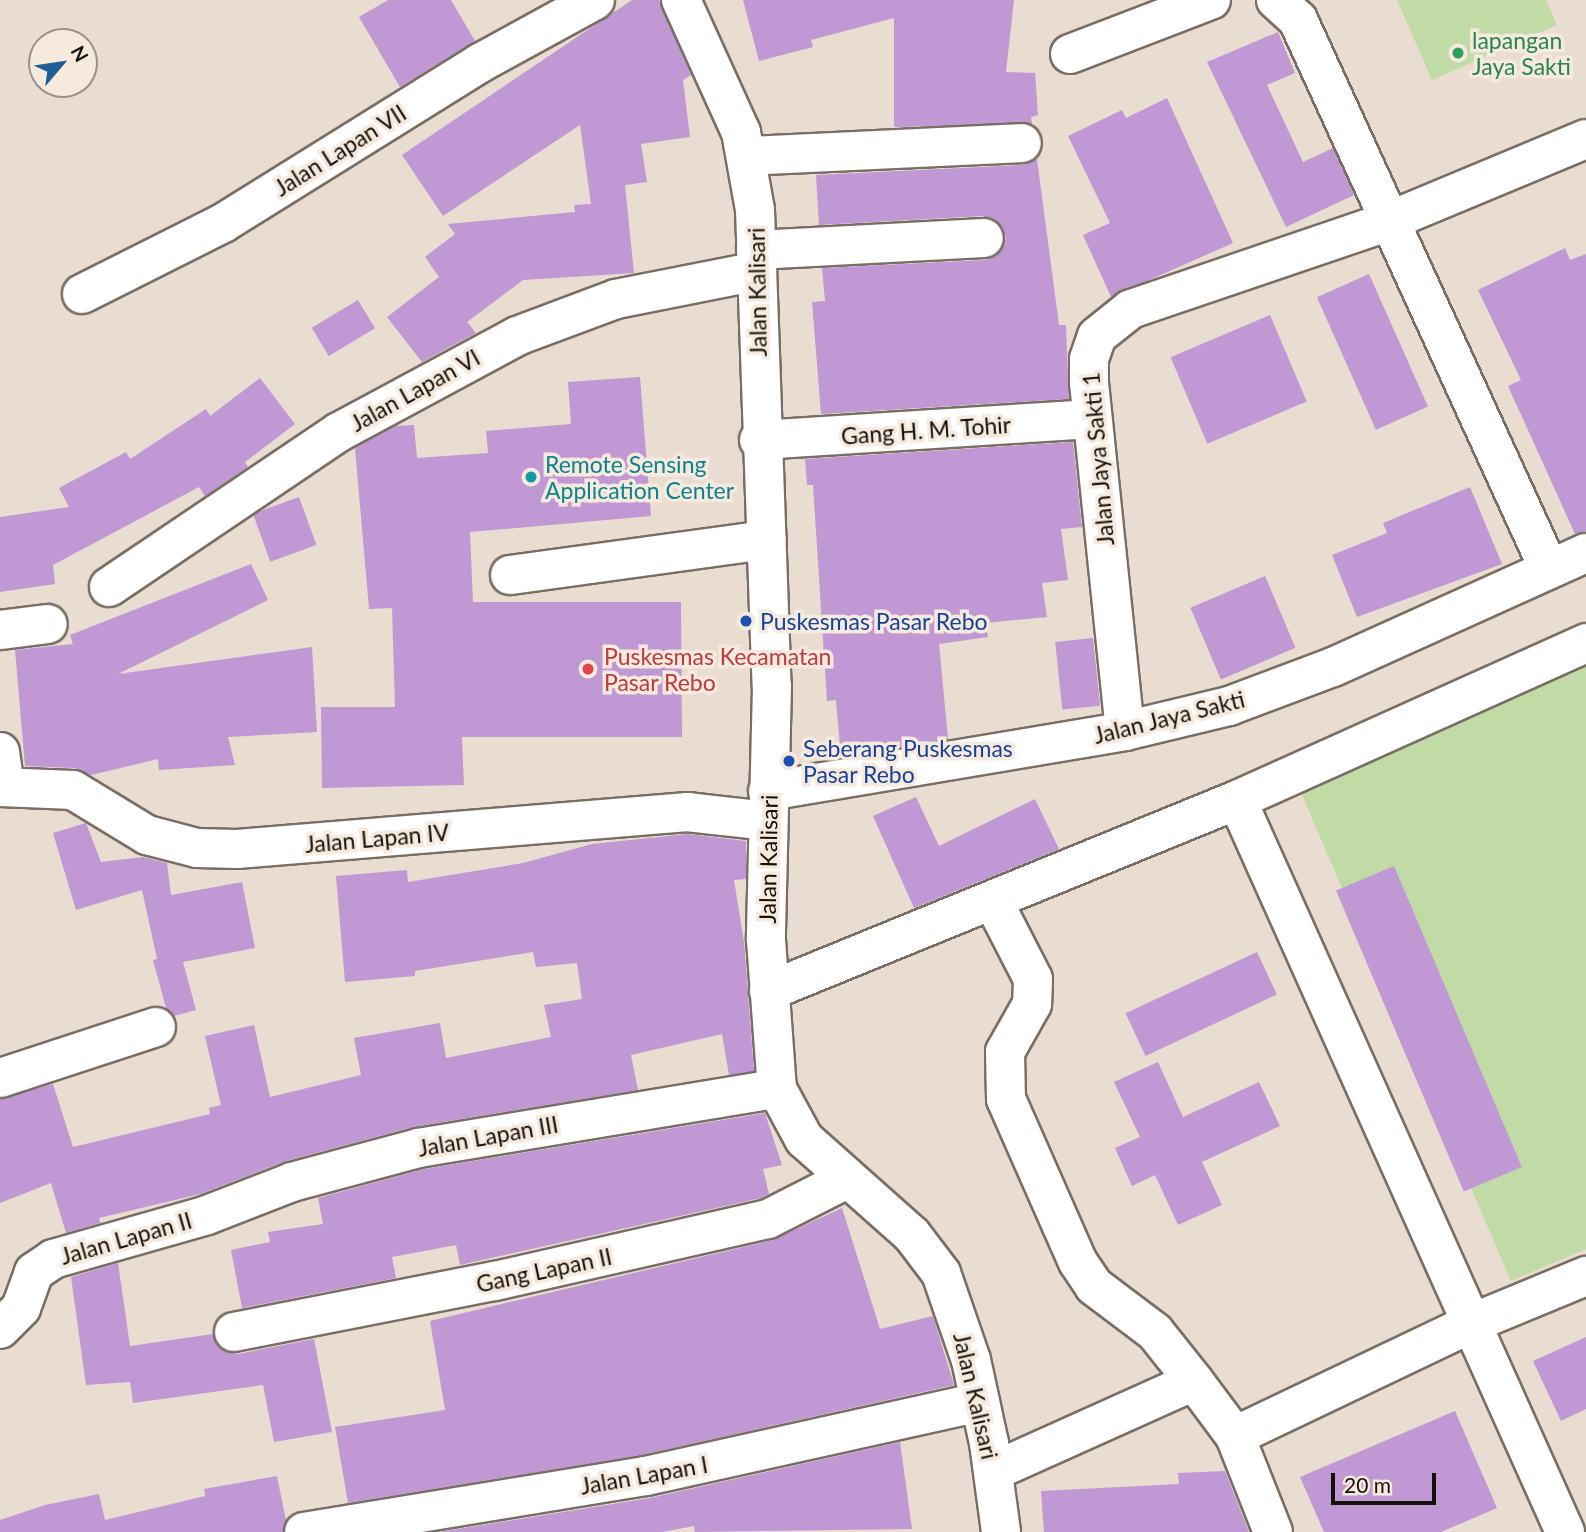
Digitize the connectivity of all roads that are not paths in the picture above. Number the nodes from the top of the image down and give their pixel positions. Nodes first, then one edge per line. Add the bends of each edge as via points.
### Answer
1 (596, 0) edge
2 (681, 0) edge
3 (1212, 0) edge
4 (1276, 0) edge
5 (1070, 54) dead end
6 (1586, 139) edge
7 (1022, 143) dead end
8 (747, 156) junction
9 (1389, 221) junction
10 (984, 238) dead end
11 (757, 261) junction
12 (82, 294) dead end
13 (1092, 419) junction
14 (760, 440) junction
15 (766, 540) junction
16 (1586, 553) edge
17 (1549, 569) junction
18 (510, 575) dead end
19 (108, 587) dead end
20 (48, 624) dead end
21 (0, 630) edge
22 (1586, 643) edge
23 (1125, 731) junction
24 (1, 771) edge
25 (1237, 800) junction
26 (768, 806) junction
27 (994, 903) junction
28 (769, 991) junction
29 (165, 1036) dead end
30 (0, 1078) edge
31 (777, 1089) junction
32 (845, 1180) junction
33 (207, 1215) joint
34 (1586, 1276) edge
35 (1470, 1324) junction
36 (0, 1329) edge
37 (234, 1332) dead end
38 (1194, 1381) junction
39 (980, 1402) junction
40 (1235, 1436) junction
41 (994, 1471) junction
42 (304, 1532) edge
43 (1001, 1532) edge
44 (1273, 1532) edge
45 (1565, 1532) edge

1 - 12 street, Jalan Lapan VII via 480,63 223,223
2 - 8 street, Jalan Kalisari via 716,71
3 - 5 street
4 - 9 street via 1298,20
6 - 9 street, Jalan Jaya Sakti 1
7 - 8 street
8 - 11 street, Jalan Kalisari
9 - 13 street, Jalan Jaya Sakti 1 via 1130,309 1113,319 1097,336 1089,359
9 - 17 street
10 - 11 street, Jalan Lapan VI
11 - 14 street, Jalan Kalisari
11 - 19 street, Jalan Lapan VI via 616,299 517,336 339,432
13 - 14 street, Gang H. M. Tohir
13 - 23 street, Jalan Jaya Sakti 1
14 - 15 street, Jalan Kalisari
15 - 18 street
15 - 26 street, Jalan Kalisari via 772,708
16 - 17 street, Jalan Jaya Sakti
17 - 23 street, Jalan Jaya Sakti via 1268,692
20 - 21 street
22 - 25 street
23 - 26 street, Jalan Jaya Sakti
24 - 26 street, Jalan Lapan IV via 73,790 147,835 172,844 211,848
25 - 27 street
25 - 35 street
26 - 28 street, Jalan Kalisari
27 - 28 street
27 - 38 street via 1033,979 1032,1004 1005,1052 1002,1080 1006,1099 1078,1262 1094,1286 1155,1332 1180,1357
28 - 31 street, Jalan Kalisari
29 - 30 street via 64,1058
31 - 32 street, Jalan Kalisari via 804,1139
31 - 33 street, Jalan Lapan III via 419,1147 292,1182
32 - 37 street, Gang Lapan II via 768,1220 495,1281
32 - 39 street, Jalan Kalisari via 933,1258 959,1322
33 - 36 street, Jalan Lapan II via 53,1259 34,1272 21,1308
34 - 35 street
35 - 40 street
35 - 45 street
38 - 40 street
38 - 41 street
39 - 41 street, Jalan Kalisari
39 - 42 street, Jalan Lapan I via 646,1476
40 - 44 street
41 - 43 street, Jalan Kalisari

